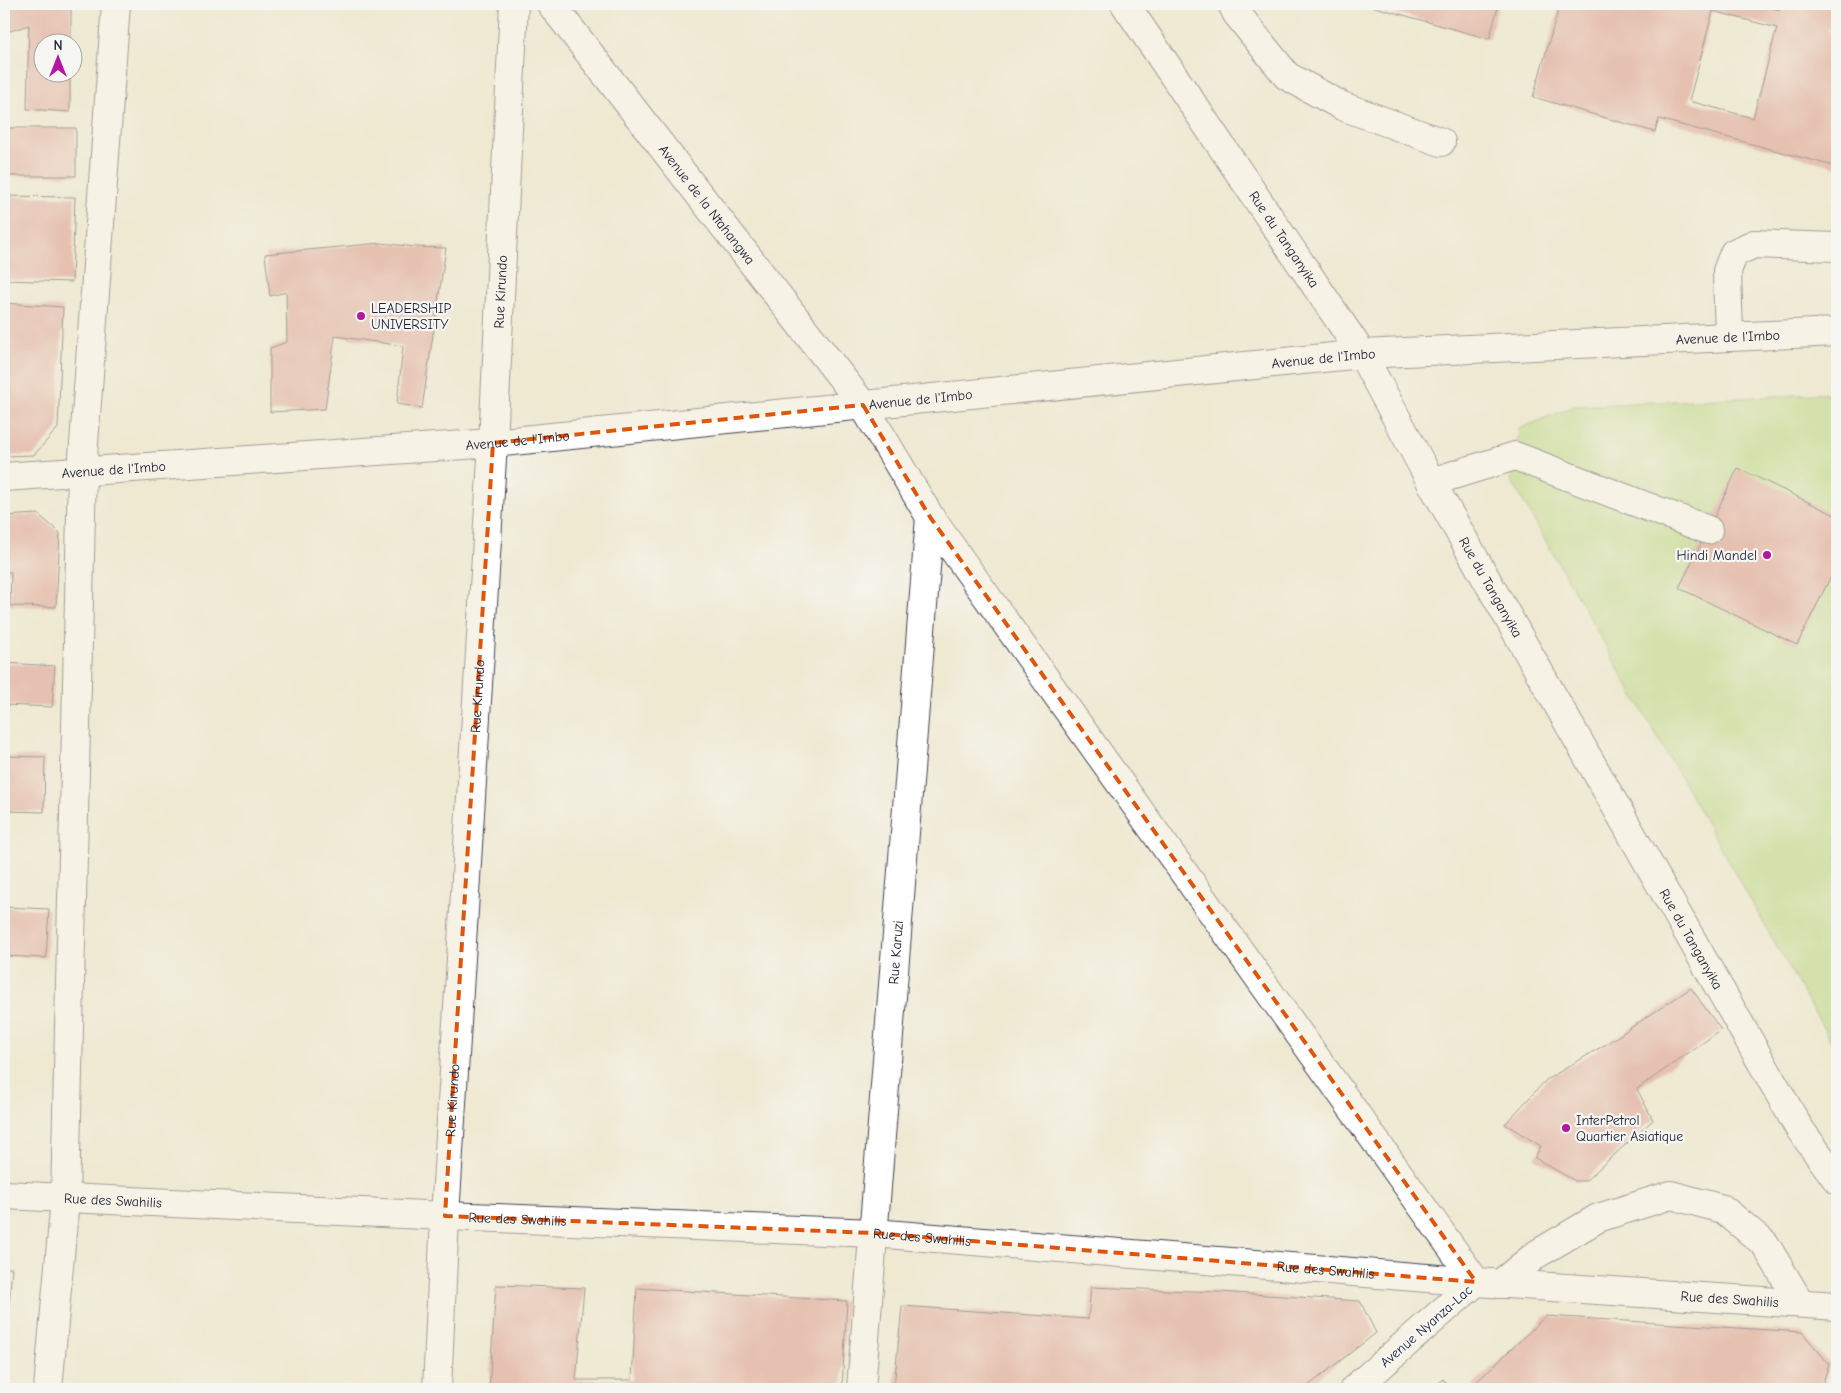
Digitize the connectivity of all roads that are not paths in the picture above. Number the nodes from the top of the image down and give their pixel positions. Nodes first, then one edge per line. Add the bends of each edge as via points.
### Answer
1 (116, 4) edge
2 (514, 4) edge
3 (551, 4) edge
4 (1125, 4) edge
5 (1232, 4) edge
6 (1441, 142) dead end
7 (1837, 247) edge
8 (1837, 332) edge
9 (1728, 337) junction
10 (1362, 354) junction
11 (863, 405) junction
12 (494, 443) junction
13 (82, 471) junction
14 (4, 477) edge
15 (1431, 482) junction
16 (930, 517) junction
17 (1708, 530) dead end
18 (1837, 1180) edge
19 (4, 1195) edge
20 (65, 1199) junction
21 (445, 1216) junction
22 (874, 1233) junction
23 (1488, 1283) junction
24 (1800, 1303) junction
25 (1837, 1306) edge
26 (48, 1389) edge
27 (437, 1389) edge
28 (861, 1389) edge
29 (1354, 1389) edge

1 - 13 street
2 - 12 street, Rue Kirundo
3 - 11 street, Avenue de la Ntahangwa
4 - 10 street, Rue du Tanganyika
5 - 6 street via 1287,76 1342,106
7 - 9 street via 1754,244 1734,254 1727,271
8 - 9 street, Avenue de l'Imbo
9 - 10 street, Avenue de l'Imbo
10 - 11 street, Avenue de l'Imbo
10 - 15 street, Rue du Tanganyika
11 - 12 street, Avenue de l'Imbo
11 - 16 street, Avenue de la Ntahangwa
12 - 13 street, Avenue de l'Imbo
12 - 21 street, Rue Kirundo
13 - 14 street, Avenue de l'Imbo
13 - 20 street
15 - 17 street via 1515,456
15 - 18 street, Rue du Tanganyika via 1799,1128
16 - 22 street, Rue Karuzi
16 - 23 street, Avenue de la Ntahangwa
19 - 20 street, Rue des Swahilis
20 - 21 street, Rue des Swahilis
20 - 26 street
21 - 22 street, Rue des Swahilis
21 - 27 street, Rue Kirundo
22 - 23 street, Rue des Swahilis
22 - 28 street, Rue Karuzi
23 - 24 street, Rue des Swahilis
23 - 24 street, Avenue Nyanza-Lac via 1598,1218 1671,1195 1723,1210 1758,1238 1765,1244
23 - 29 street, Avenue Nyanza-Lac
24 - 25 street, Rue des Swahilis

